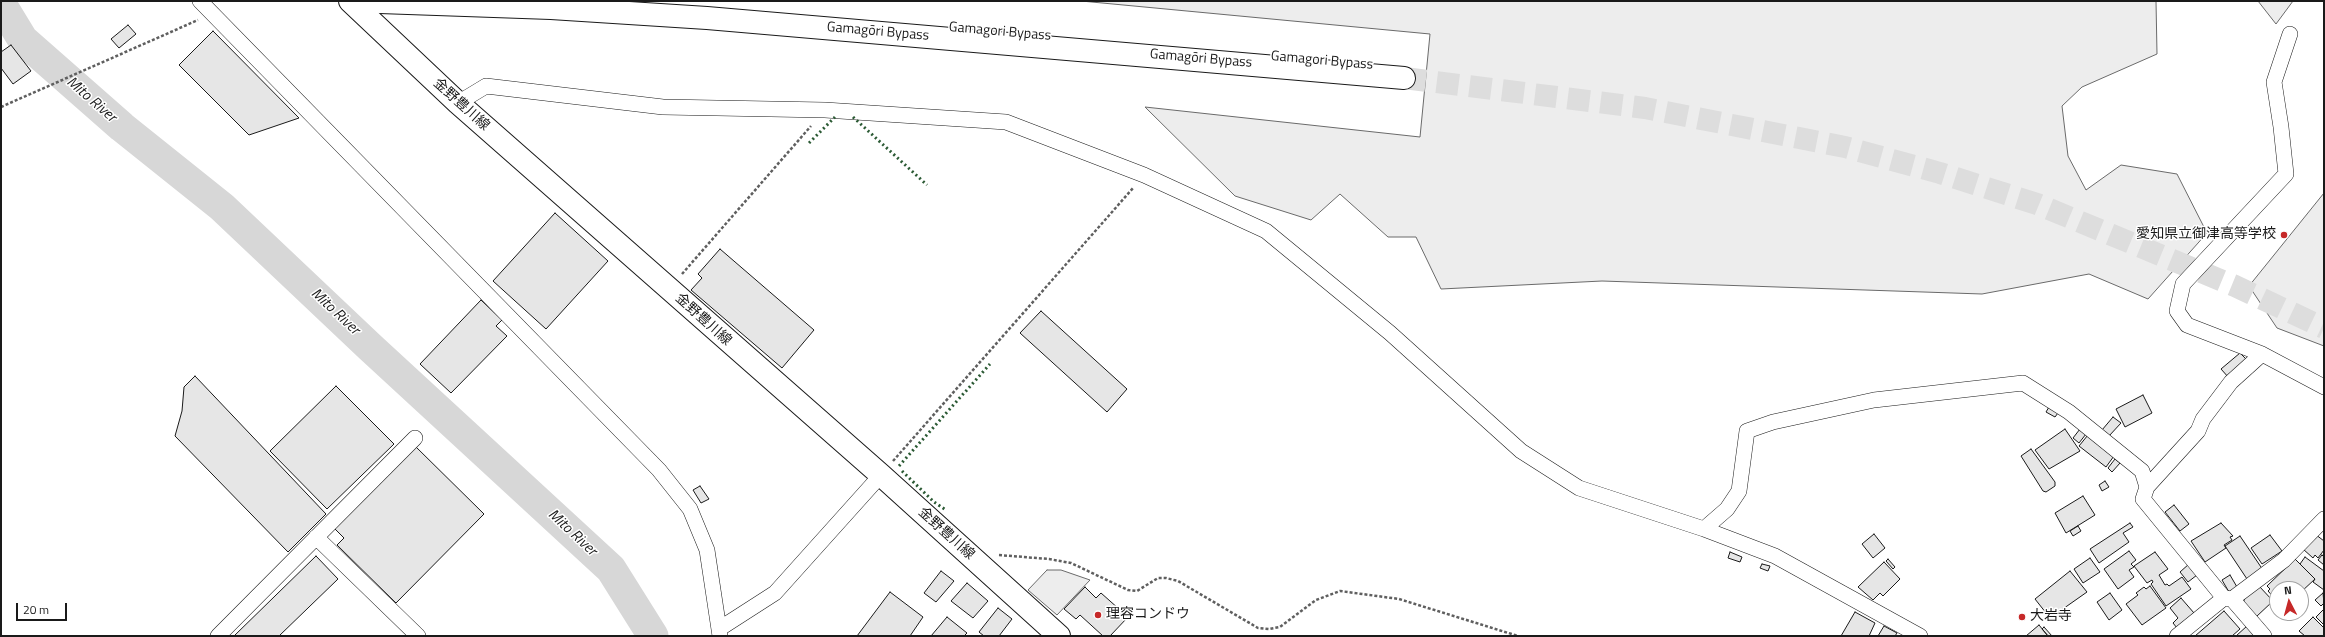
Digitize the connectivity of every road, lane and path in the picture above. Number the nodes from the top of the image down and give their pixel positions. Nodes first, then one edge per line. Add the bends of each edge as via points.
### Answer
1 (200, 1) edge
2 (350, 1) edge
3 (592, 1) edge
4 (212, 14) junction
5 (2290, 34) dead end
6 (1405, 74) joint
7 (458, 103) junction
8 (1, 107) edge
9 (824, 110) junction
10 (1144, 175) junction
11 (669, 290) junction
12 (2262, 354) junction
13 (2324, 387) edge
14 (415, 438) dead end
15 (881, 475) junction
16 (2147, 487) junction
17 (2324, 519) edge
18 (1704, 529) junction
19 (316, 537) junction
20 (972, 558) junction
21 (2228, 598) junction
22 (720, 632) edge
23 (218, 636) edge
24 (418, 636) edge
25 (1059, 636) edge
26 (1518, 636) edge
27 (1920, 636) edge
28 (2176, 636) edge
29 (2264, 636) edge

1 - 4 street
2 - 6 main road, Gamagōri Bypass via 706,18
2 - 7 main road, 金野豊川線
3 - 6 main road, Gamagori Bypass via 675,4 913,24
4 - 8 path
4 - 22 street via 659,470 690,509 707,550
5 - 12 street via 2274,82 2286,174 2183,284 2177,311 2187,325
7 - 9 street via 486,86 663,107
7 - 11 main road, 金野豊川線
9 - 10 street via 1006,122
9 - 11 path
10 - 15 path
10 - 18 street via 1266,231 1390,334 1521,451 1572,484 1603,497
11 - 15 main road, 金野豊川線
12 - 13 street
12 - 16 street via 2231,382 2203,419 2198,430
14 - 19 street
15 - 20 main road, 金野豊川線
15 - 22 street via 775,593
16 - 18 street via 2142,471 2069,412 2023,384 1874,400 1780,420 1747,431 1739,491 1727,509
16 - 21 street via 2143,499
17 - 21 street via 2284,560
18 - 27 street via 1775,556
19 - 23 street
19 - 24 street
20 - 25 main road, 金野豊川線
20 - 26 path via 1005,554 1071,563 1128,590 1137,591 1158,578 1166,578 1178,581 1258,628 1280,627 1316,600 1340,591 1399,599
21 - 28 street
21 - 29 street

